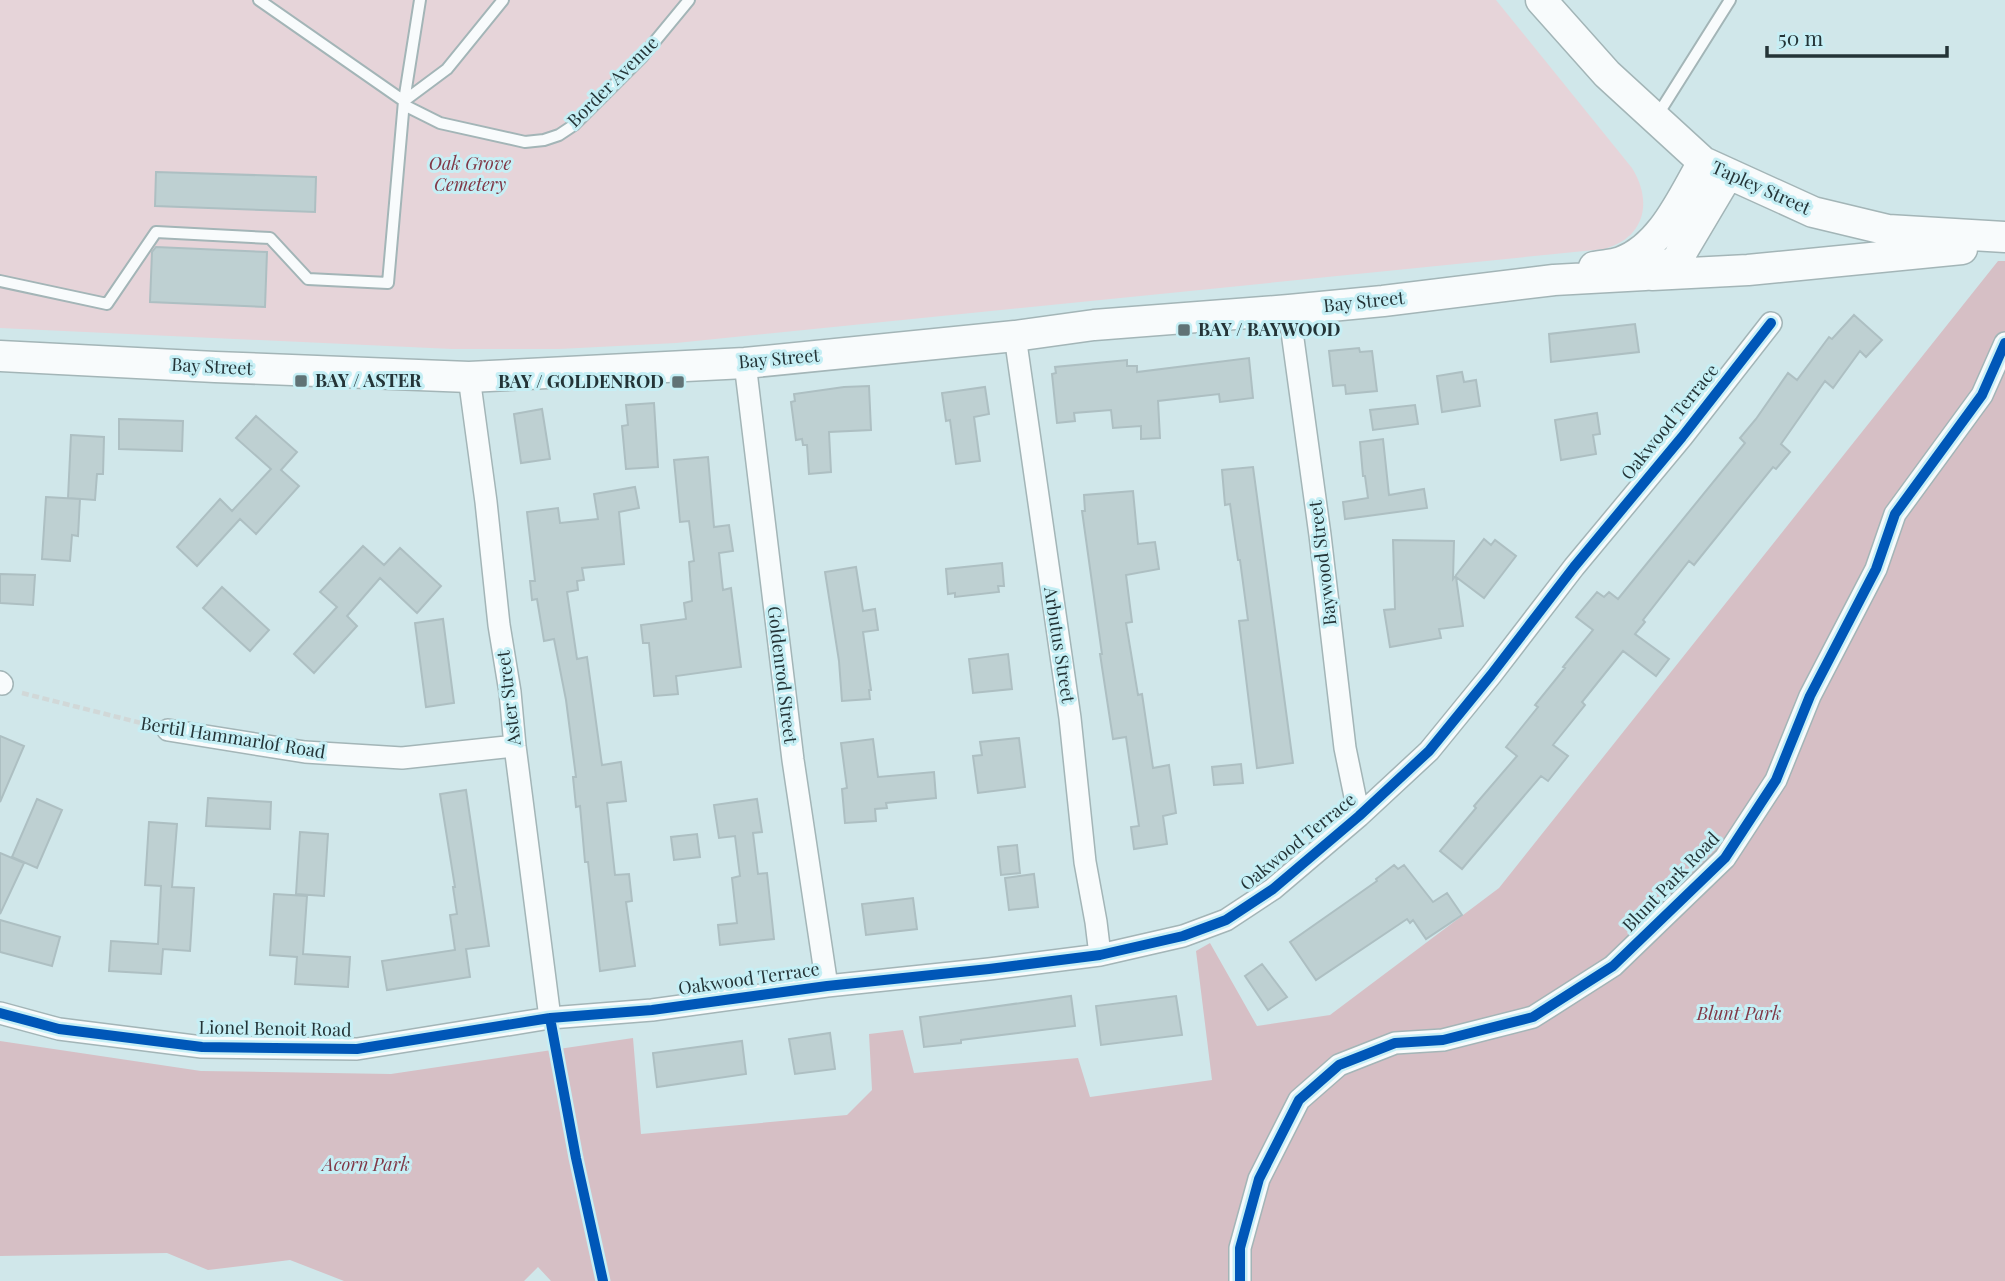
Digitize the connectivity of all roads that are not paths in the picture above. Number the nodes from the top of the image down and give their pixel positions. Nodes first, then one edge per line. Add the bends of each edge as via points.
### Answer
1 (259, 0) edge
2 (420, 0) edge
3 (503, 0) edge
4 (688, 0) edge
5 (1541, 0) edge
6 (1730, 0) edge
7 (404, 103) junction
8 (1656, 119) junction
9 (1716, 168) junction
10 (2005, 237) edge
11 (2005, 244) edge
12 (1645, 275) junction
13 (1554, 280) junction
14 (0, 281) edge
15 (1289, 310) junction
16 (1770, 324) dead end
17 (1015, 336) junction
18 (2005, 342) edge
19 (0, 356) edge
20 (745, 363) junction
21 (469, 377) junction
22 (168, 730) road end
23 (515, 746) junction
24 (1359, 816) junction
25 (1100, 955) junction
26 (827, 986) junction
27 (0, 1013) edge
28 (550, 1018) junction
29 (1240, 1281) edge

1 - 7 lane, Border Avenue
2 - 7 lane
3 - 7 lane via 447,69
4 - 7 lane, Border Avenue via 642,57 559,135 525,142 440,122
5 - 8 main road, Tapley Street via 1607,74
6 - 8 lane
7 - 14 lane via 388,283 308,279 270,238 156,232 107,304
8 - 9 main road, Tapley Street
9 - 10 main road, Tapley Street via 1813,212 1888,230
9 - 12 main road, Bay Street via 1677,260
9 - 13 main road, Bay Street via 1638,252
11 - 12 main road via 1748,270
12 - 13 main road, Bay Street
13 - 15 main road, Bay Street
15 - 17 main road, Bay Street
15 - 24 street, Baywood Street via 1345,748
16 - 24 street, Oakwood Terrace via 1429,751
17 - 20 main road, Bay Street
17 - 25 street, Arbutus Street
18 - 29 street, Blunt Park Road via 1982,395 1895,513 1875,569 1810,696 1776,780 1724,858 1613,966 1533,1017 1443,1040 1395,1043 1339,1065 1298,1100 1259,1179 1240,1248
19 - 21 main road, Bay Street
20 - 21 main road, Bay Street
20 - 26 street, Goldenrod Street via 779,658
21 - 23 street, Aster Street
22 - 23 street, Bertil Hammarlof Road via 305,752 402,758
23 - 28 street, Aster Street
24 - 25 street, Oakwood Terrace via 1273,889 1226,919 1183,936
25 - 26 street, Oakwood Terrace
26 - 28 street, Oakwood Terrace via 652,1010
27 - 28 street, Lionel Benoit Road via 59,1029 202,1047 357,1049

